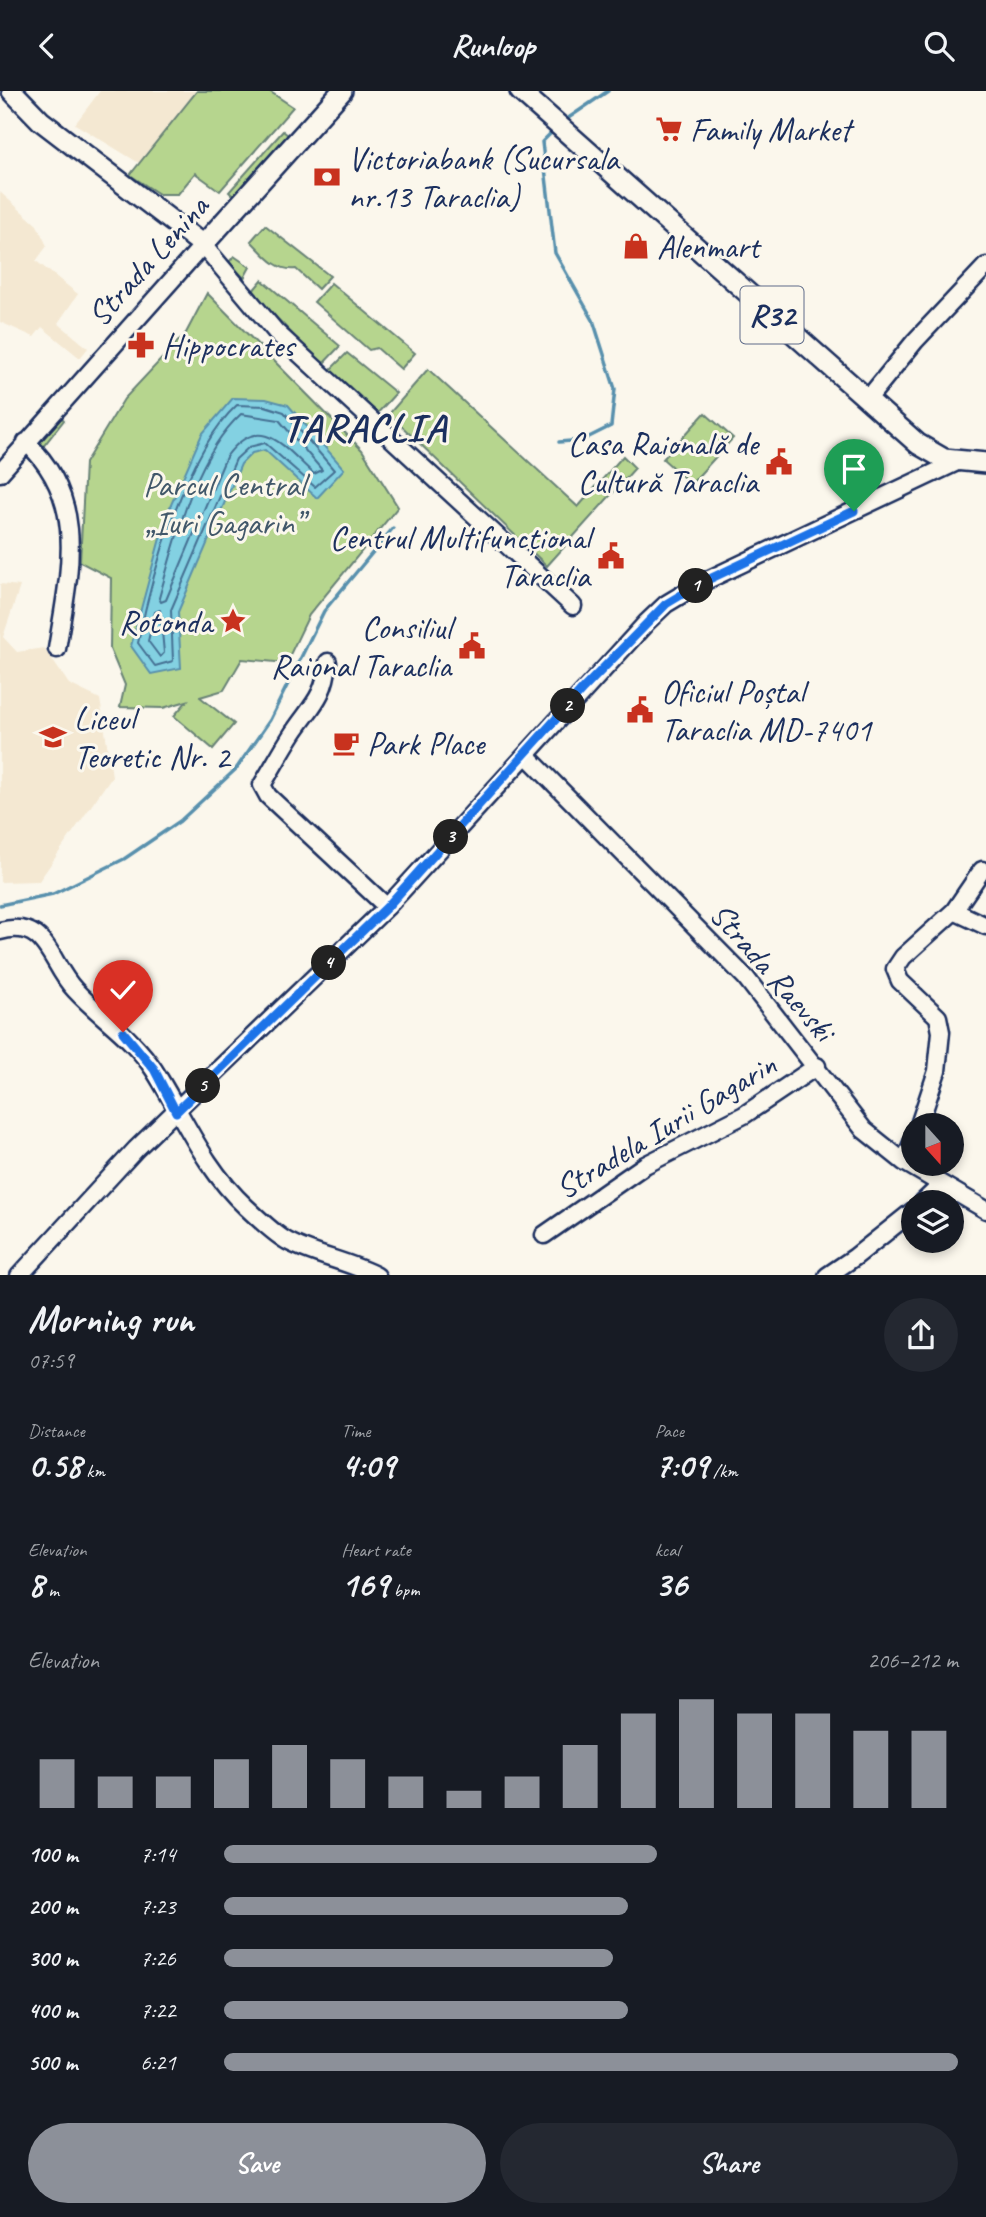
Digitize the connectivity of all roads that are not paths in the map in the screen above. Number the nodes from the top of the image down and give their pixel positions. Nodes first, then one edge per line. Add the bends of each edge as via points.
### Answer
1 (12, 91) edge
2 (342, 91) edge
3 (522, 93) edge
4 (203, 245) junction
5 (986, 266) edge
6 (867, 400) junction
7 (26, 442) junction
8 (957, 462) junction
9 (986, 463) edge
10 (0, 473) edge
11 (573, 605) dead end
12 (57, 649) dead end
13 (328, 662) dead end
14 (526, 755) junction
15 (982, 870) dead end
16 (387, 907) junction
17 (954, 911) junction
18 (986, 926) edge
19 (0, 931) edge
20 (817, 1066) junction
21 (176, 1112) junction
22 (923, 1113) edge
23 (901, 1160) edge
24 (927, 1176) edge
25 (942, 1185) junction
26 (936, 1190) edge
27 (986, 1210) edge
28 (901, 1221) edge
29 (544, 1235) dead end
30 (20, 1275) edge
31 (374, 1275) edge
32 (829, 1275) edge

1 - 4 main road via 41,121
2 - 4 main road, Strada Lenina
3 - 6 main road, R32
4 - 7 street, Strada Lenina
4 - 11 street via 276,332
5 - 6 street
6 - 8 main road, R32 via 930,453
7 - 10 street, Strada Lenina
7 - 12 street via 45,460 68,509 70,563
8 - 9 main road, R32
8 - 14 street via 681,594 647,622
13 - 16 street via 317,704 294,731 262,785 268,796
14 - 16 street
14 - 20 street, Strada Raevski via 746,978
15 - 17 street
16 - 21 street
17 - 18 street
17 - 22 street via 895,969 900,981 938,1017 942,1032 937,1071
19 - 21 street via 25,928 37,934 75,991 140,1051
20 - 23 street, Strada Raevski via 864,1130
20 - 29 street, Stradela Iurii Gagarin via 744,1115 645,1165
21 - 30 street via 127,1158
21 - 31 street via 225,1186 285,1240
24 - 25 street, Strada Raevski
25 - 26 street
25 - 27 street, Strada Raevski
28 - 32 street

